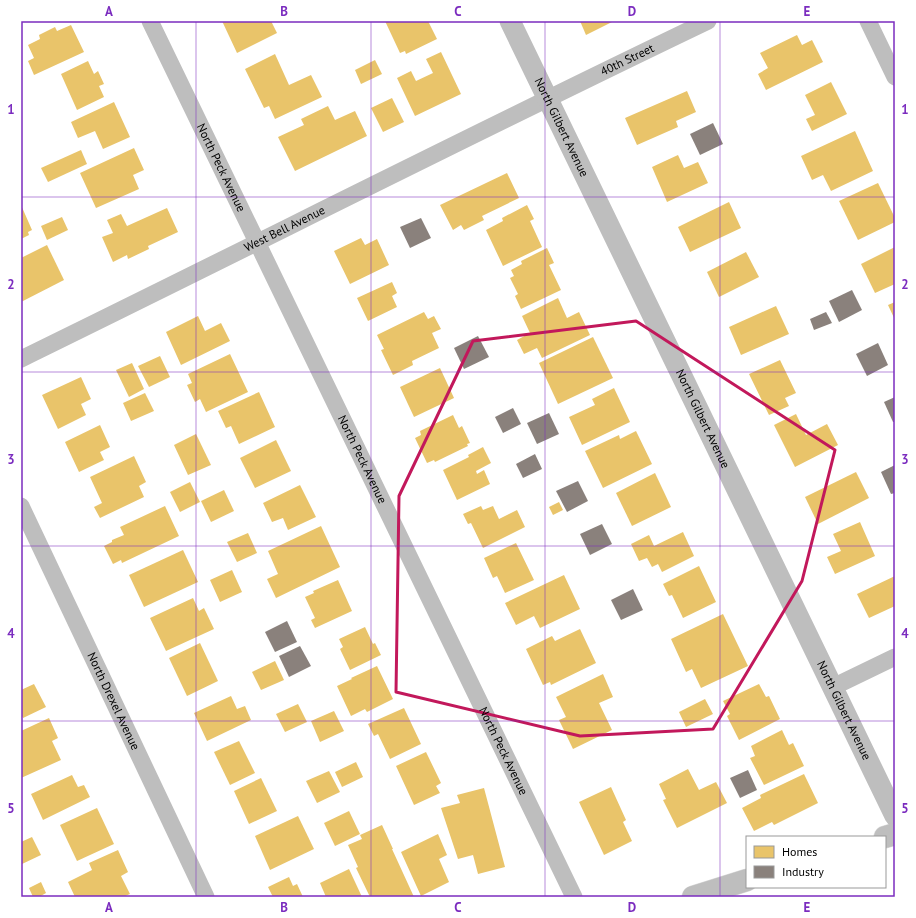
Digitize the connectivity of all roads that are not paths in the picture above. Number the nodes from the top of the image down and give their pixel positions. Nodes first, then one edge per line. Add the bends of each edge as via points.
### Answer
1 (150, 21) edge
2 (510, 21) edge
3 (708, 21) edge
4 (868, 21) edge
5 (895, 77) edge
6 (547, 98) junction
7 (257, 243) junction
8 (21, 359) edge
9 (21, 506) edge
10 (895, 658) edge
11 (833, 687) junction
12 (895, 816) edge
13 (746, 880) edge
14 (206, 897) edge
15 (574, 897) edge
16 (693, 897) edge

1 - 7 street, North Peck Avenue
2 - 6 street, North Gilbert Avenue
3 - 6 street, 40th Street
4 - 5 street
6 - 7 street, West Bell Avenue
6 - 11 street, North Gilbert Avenue
7 - 8 street, West Bell Avenue
7 - 15 street, North Peck Avenue
9 - 14 street, North Drexel Avenue
10 - 11 street
11 - 12 street, North Gilbert Avenue
13 - 16 main road

